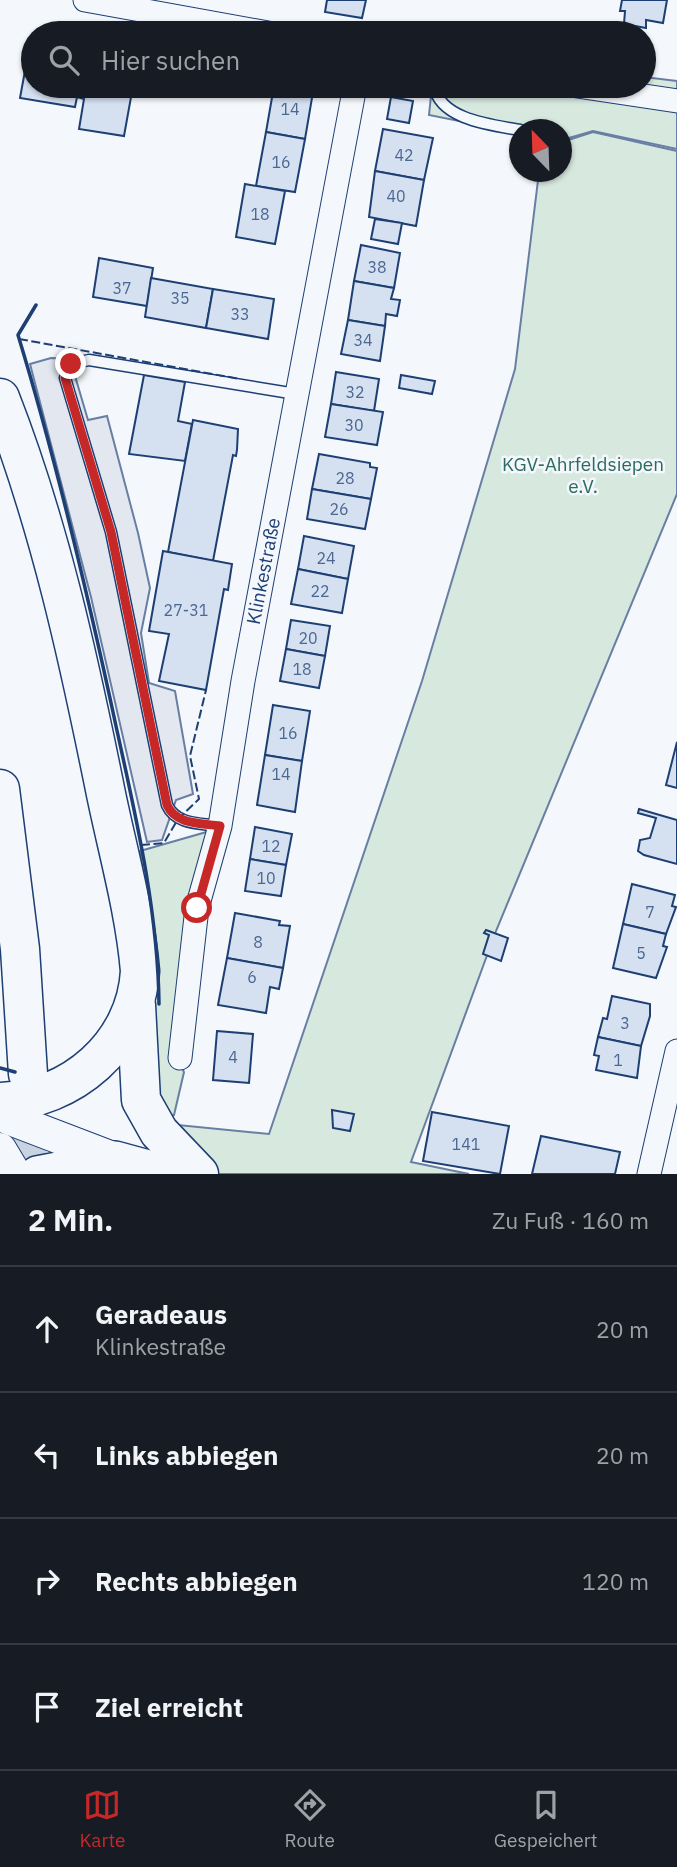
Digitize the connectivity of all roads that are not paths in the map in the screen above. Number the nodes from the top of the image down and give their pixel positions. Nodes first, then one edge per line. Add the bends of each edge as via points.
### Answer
1 (85, 0) edge
2 (201, 21) edge
3 (353, 98) edge
4 (440, 98) edge
5 (656, 98) edge
6 (677, 101) edge
7 (509, 128) edge
8 (296, 394) junction
9 (0, 398) edge
10 (0, 789) edge
11 (220, 826) junction
12 (136, 999) junction
13 (677, 1051) edge
14 (180, 1058) dead end
15 (28, 1074) tunnel mouth
16 (0, 1102) edge
17 (0, 1115) edge
18 (0, 1150) edge
19 (115, 1159) junction
20 (15, 1174) edge
21 (37, 1174) edge
22 (170, 1174) edge
23 (199, 1174) edge
24 (649, 1174) edge

1 - 2 street
3 - 8 street, Klinkestraße
4 - 7 lane via 461,116
5 - 6 street
8 - 11 street, Klinkestraße
8 - 11 lane via 89,360 71,364 65,378 111,532 167,805 171,815 181,821
9 - 12 highway via 34,496 83,682 138,954
10 - 15 highway via 20,949
11 - 14 street, Klinkestraße via 197,908
12 - 16 highway via 116,1041 80,1076 39,1097
12 - 23 highway via 141,1100 159,1132
13 - 24 street
17 - 19 main road
18 - 20 main road
19 - 21 main road
19 - 22 main road

